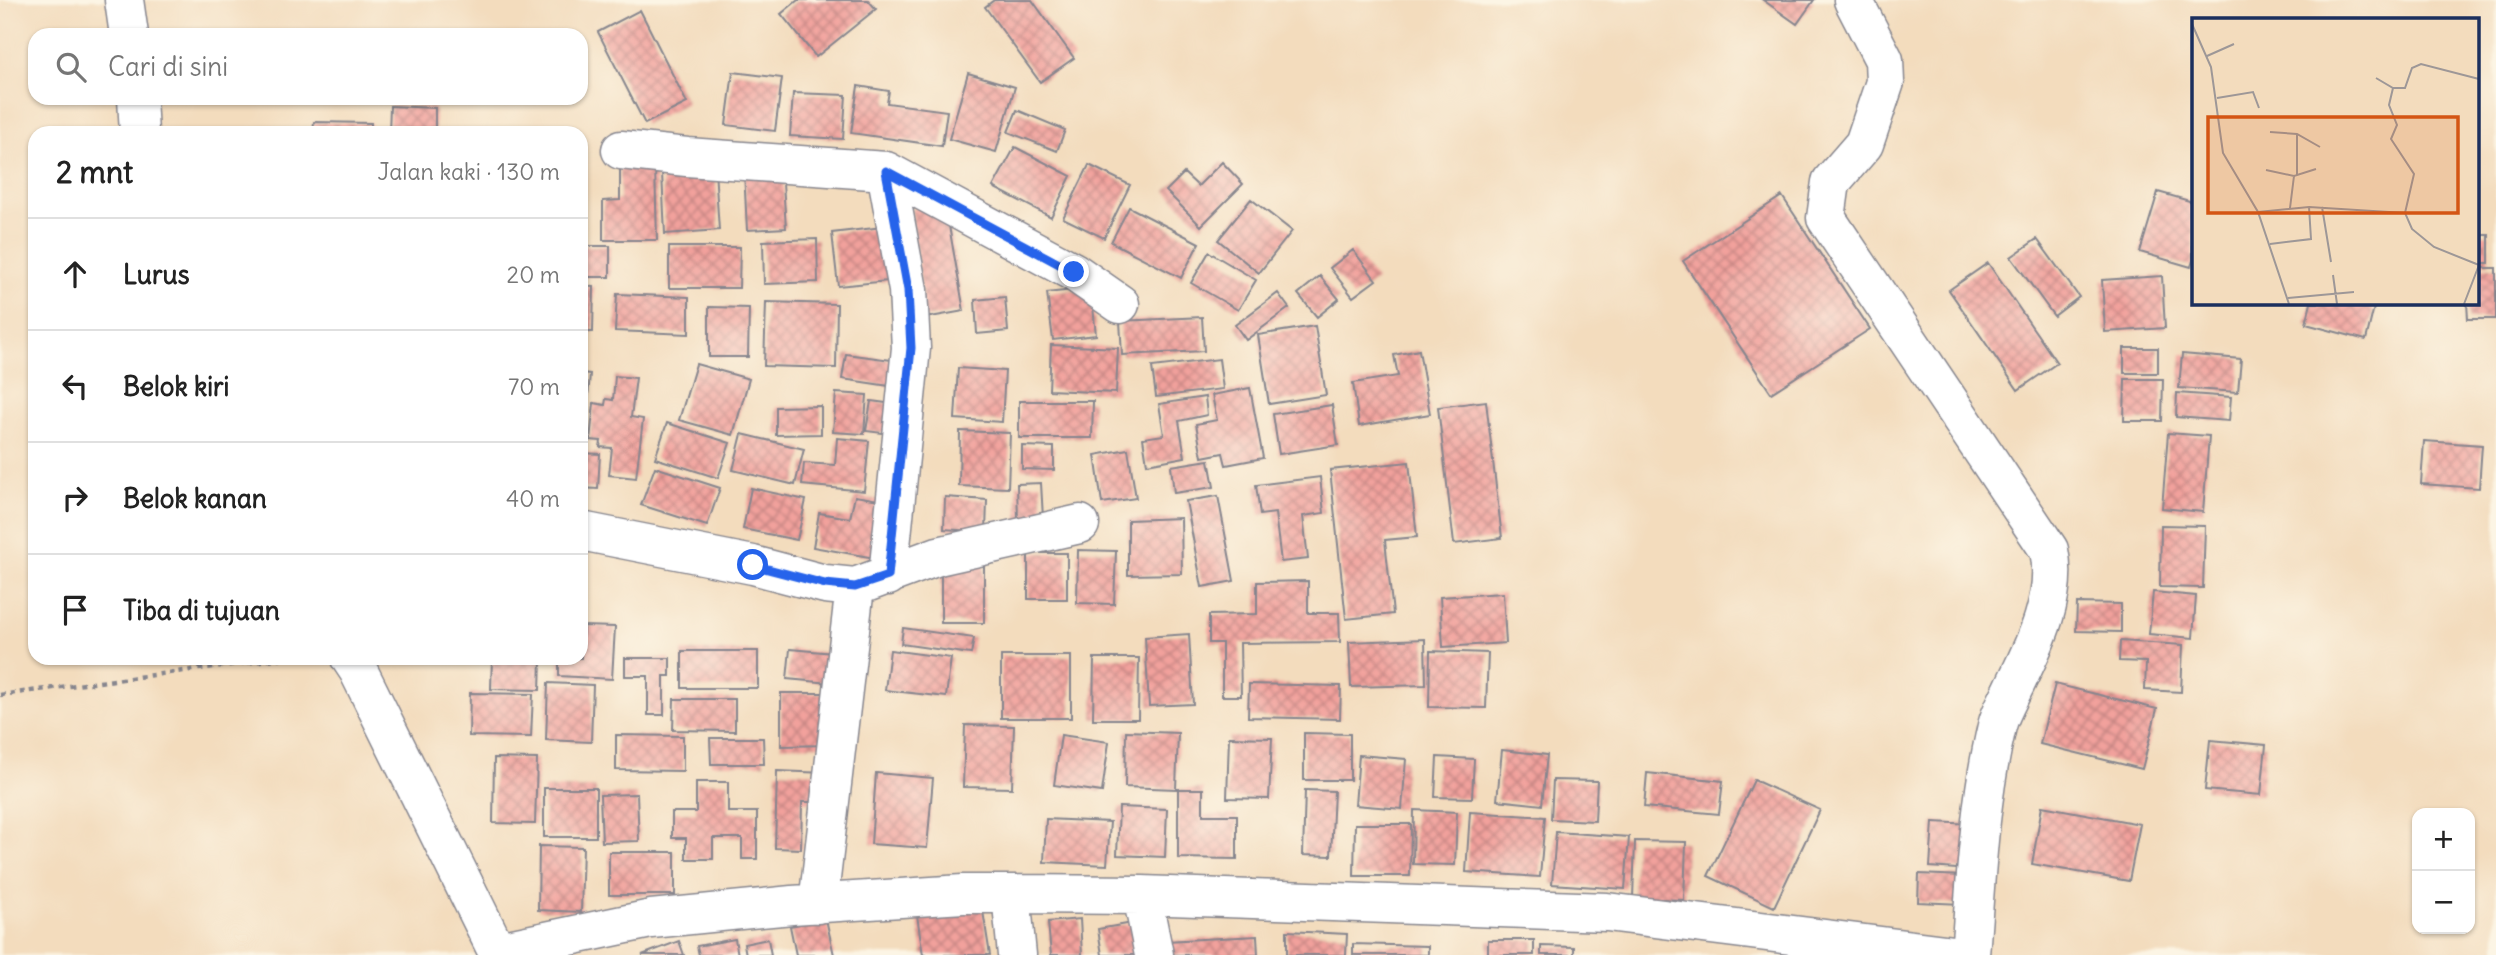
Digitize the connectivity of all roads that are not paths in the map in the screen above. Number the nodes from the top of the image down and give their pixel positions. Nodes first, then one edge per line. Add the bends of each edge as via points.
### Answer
1 (124, 0) edge
2 (1853, 0) edge
3 (128, 28) edge
4 (137, 105) edge
5 (139, 126) edge
6 (621, 150) dead end
7 (886, 171) junction
8 (1120, 304) dead end
9 (1080, 524) dead end
10 (588, 532) edge
11 (872, 582) junction
12 (354, 665) edge
13 (1011, 894) junction
14 (1142, 895) junction
15 (818, 904) junction
16 (499, 953) edge
17 (1017, 955) edge
18 (1154, 955) edge
19 (1953, 955) edge
20 (1970, 955) edge

1 - 3 street
2 - 20 street via 1884,60 1885,82 1864,144 1831,182 1826,218 2049,550 2053,569 2035,646 1997,722 1983,792
4 - 5 street
6 - 7 street
7 - 8 street via 1074,272
7 - 11 street via 908,290 911,348
9 - 11 street via 938,556
10 - 11 street via 825,584
11 - 15 street
12 - 16 street
13 - 14 street
13 - 15 street
13 - 17 street
14 - 18 street
14 - 19 street via 1607,912
15 - 16 street via 652,919

